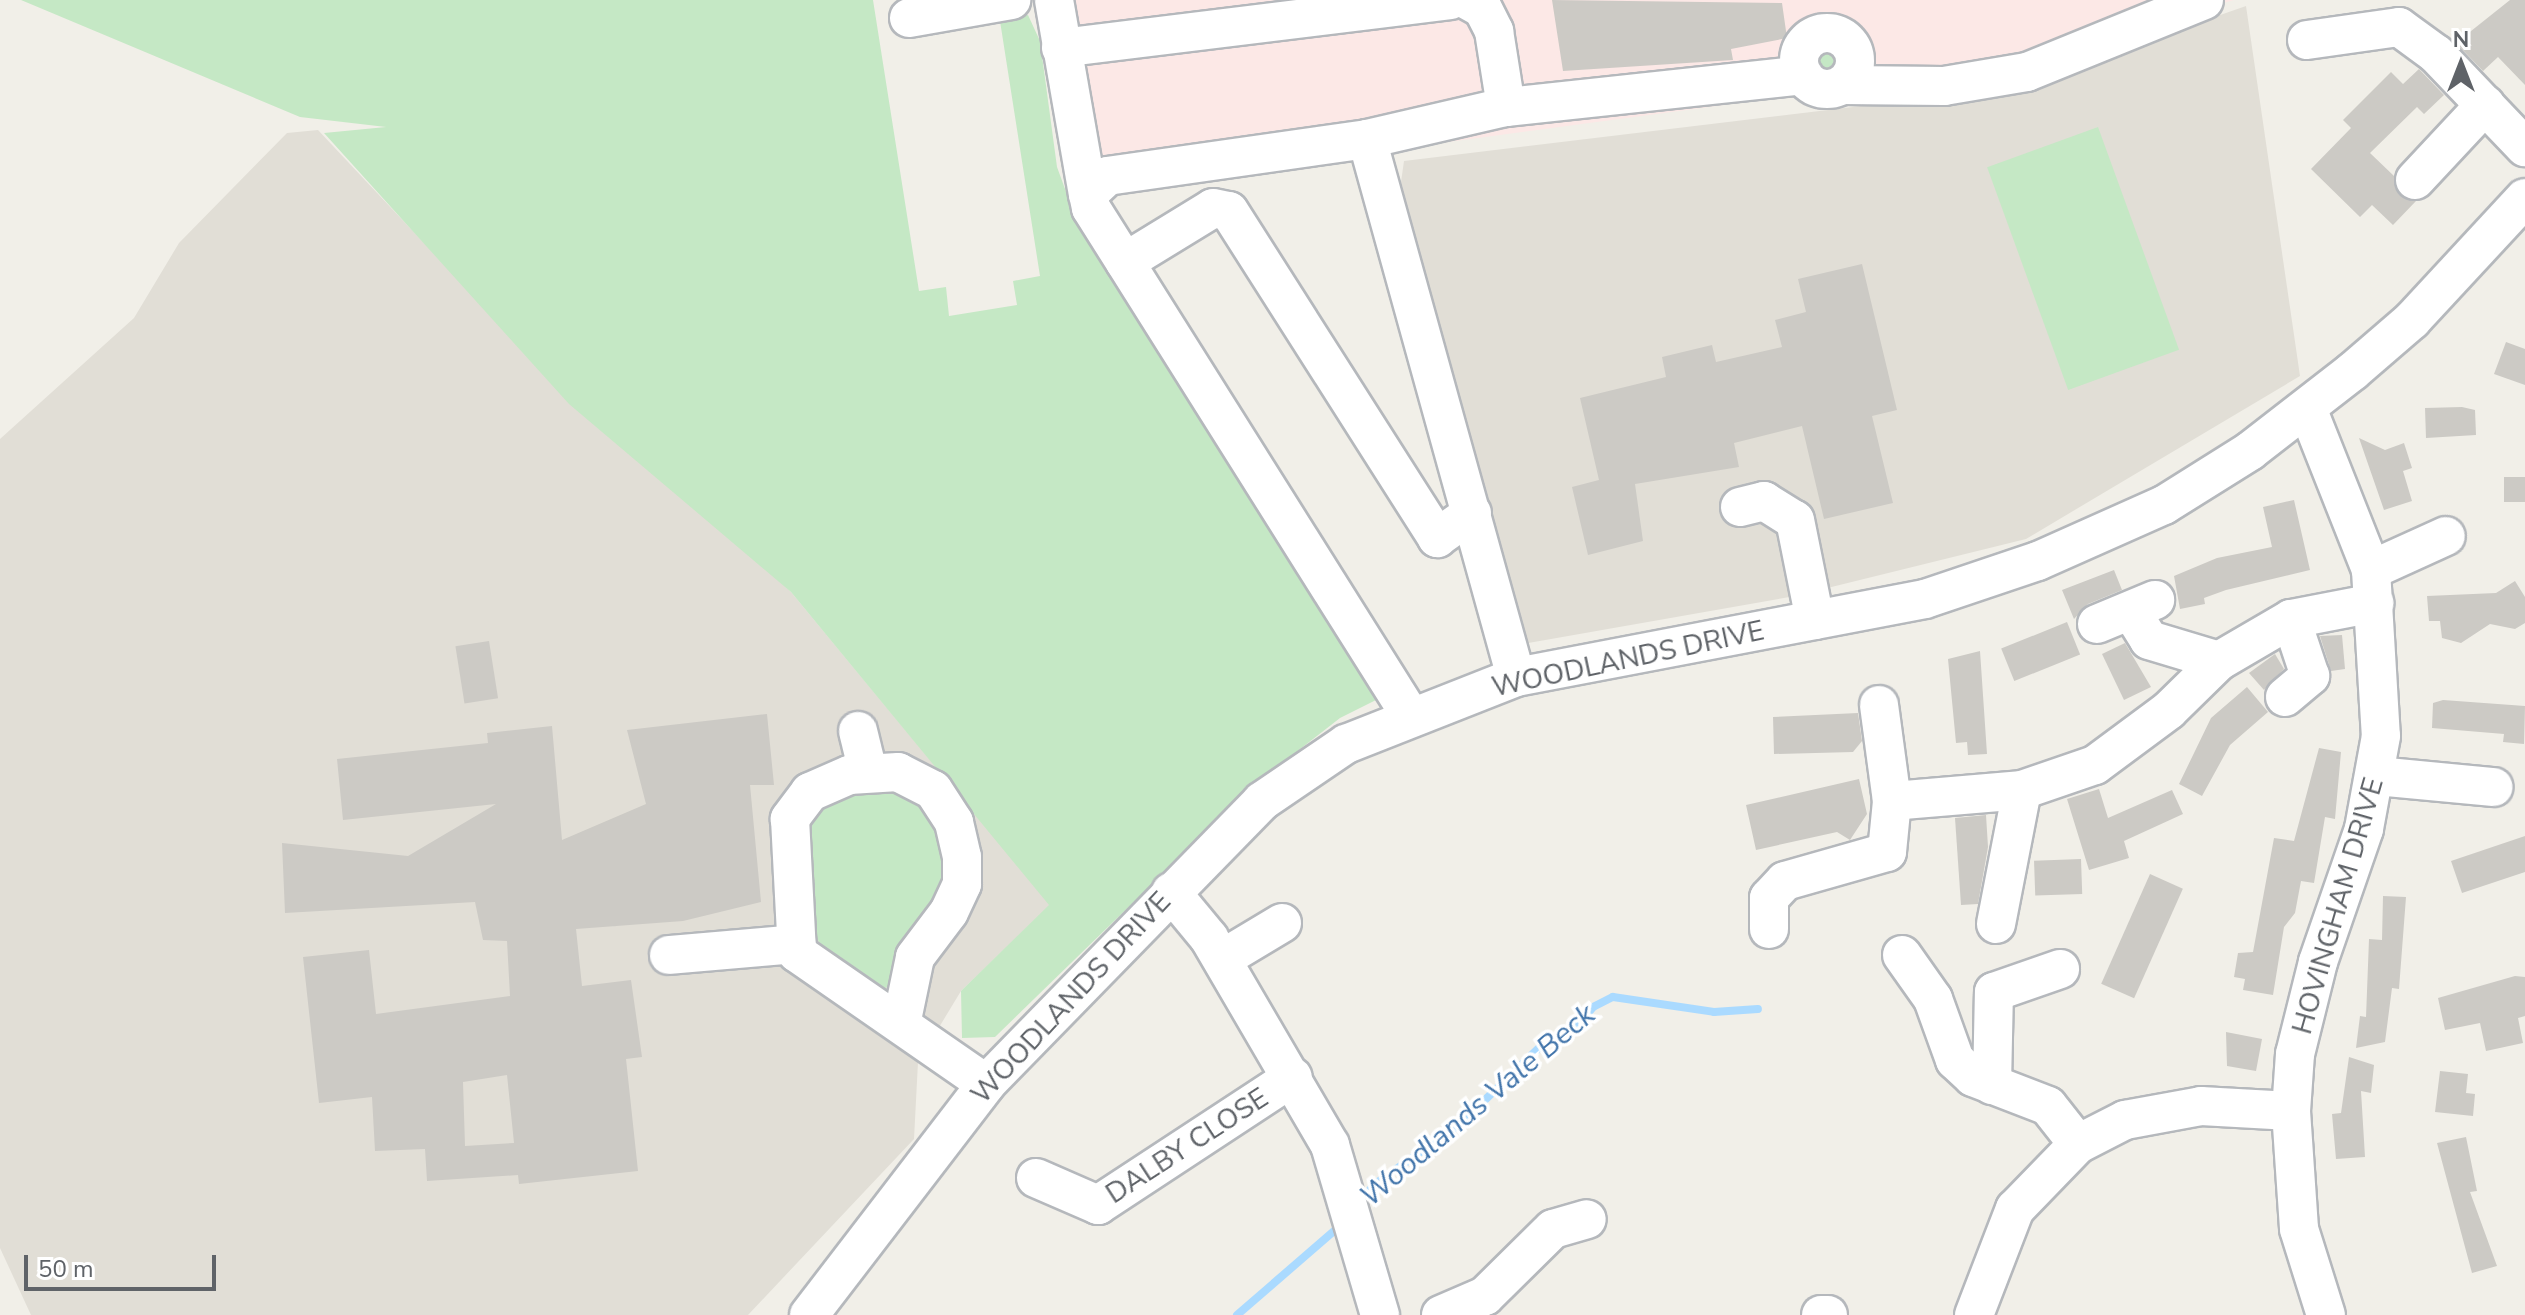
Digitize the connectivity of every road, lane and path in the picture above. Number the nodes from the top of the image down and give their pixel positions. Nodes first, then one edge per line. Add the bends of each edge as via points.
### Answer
1 (1011, 0) edge
2 (1054, 0) edge
3 (1450, 0) edge
4 (1467, 0) edge
5 (2204, 0) edge
6 (909, 18) dead end
7 (2307, 40) dead end
8 (1061, 48) junction
9 (1803, 75) junction
10 (1843, 85) junction
11 (2485, 105) junction
12 (1506, 107) junction
13 (1367, 139) junction
14 (2525, 147) edge
15 (2415, 180) dead end
16 (1088, 194) junction
17 (2525, 198) edge
18 (1125, 262) junction
19 (2307, 408) junction
20 (1740, 507) dead end
21 (1472, 513) junction
22 (2446, 536) dead end
23 (2372, 587) junction
24 (2128, 612) dead end
25 (2291, 619) junction
26 (1815, 620) junction
27 (2219, 661) junction
28 (1516, 677) junction
29 (2285, 697) dead end
30 (1879, 705) dead end
31 (1410, 715) junction
32 (858, 731) dead end
33 (868, 772) junction
34 (2377, 776) junction
35 (2493, 787) dead end
36 (2022, 790) junction
37 (1892, 801) junction
38 (1171, 892) junction
39 (1282, 923) dead end
40 (1996, 924) dead end
41 (1769, 929) dead end
42 (797, 944) junction
43 (669, 955) dead end
44 (1902, 955) dead end
45 (1222, 959) junction
46 (2060, 969) dead end
47 (902, 1020) junction
48 (1293, 1077) junction
49 (986, 1084) junction
50 (1992, 1085) junction
51 (2291, 1111) junction
52 (2078, 1144) junction
53 (1036, 1178) dead end
54 (1587, 1219) dead end
55 (809, 1315) edge
56 (1380, 1315) edge
57 (1441, 1315) edge
58 (1821, 1315) edge
59 (1828, 1315) edge
60 (1974, 1315) edge
61 (2326, 1315) edge

1 - 6 street
2 - 8 street
3 - 8 street
4 - 12 street via 1483,9 1494,31
5 - 10 street via 2027,72 1944,86
7 - 11 street via 2399,27 2436,54
8 - 16 street
9 - 10 street via 1818,88
9 - 10 street via 1800,52 1808,40 1833,33 1851,45 1856,58
9 - 12 street
11 - 14 street
11 - 15 street
12 - 13 street
13 - 16 street via 1124,172 1097,182
13 - 21 street
16 - 18 street
17 - 19 street, WOODLANDS DRIVE via 2412,320
18 - 21 street via 1213,208 1229,211 1437,538
18 - 31 street
19 - 23 street, HOVINGHAM DRIVE
19 - 26 street, WOODLANDS DRIVE via 2164,505 2038,561 1925,599
20 - 26 street via 1764,501 1795,520
21 - 28 street
22 - 23 street
23 - 25 street
23 - 34 street, HOVINGHAM DRIVE
24 - 27 street via 2149,640
25 - 27 street
25 - 29 street via 2310,676
26 - 28 street, WOODLANDS DRIVE
27 - 36 street via 2169,710 2095,765
28 - 31 street, WOODLANDS DRIVE
30 - 37 street
31 - 38 street, WOODLANDS DRIVE via 1346,744 1262,801
32 - 33 street
33 - 42 street via 810,792 790,819
33 - 47 street via 898,772 933,790 954,822 962,857 962,884 949,912 915,957
34 - 35 street
34 - 51 street, HOVINGHAM DRIVE via 2314,977 2295,1054
36 - 37 street
36 - 40 street
37 - 41 street via 1887,852 1785,881 1769,898
38 - 45 street
38 - 49 street, WOODLANDS DRIVE
39 - 45 street
42 - 43 street
42 - 47 street via 797,953
44 - 50 street via 1933,999 1955,1060
45 - 48 street
46 - 50 street via 1994,992
47 - 49 street
48 - 53 street, DALBY CLOSE via 1098,1205
48 - 56 street via 1330,1145
49 - 55 street, WOODLANDS DRIVE
50 - 52 street via 2048,1106
51 - 52 street via 2201,1106 2125,1120
51 - 61 street, HOVINGHAM DRIVE via 2299,1229
52 - 60 street via 2015,1209
54 - 57 street via 1553,1229 1485,1296
58 - 59 street

